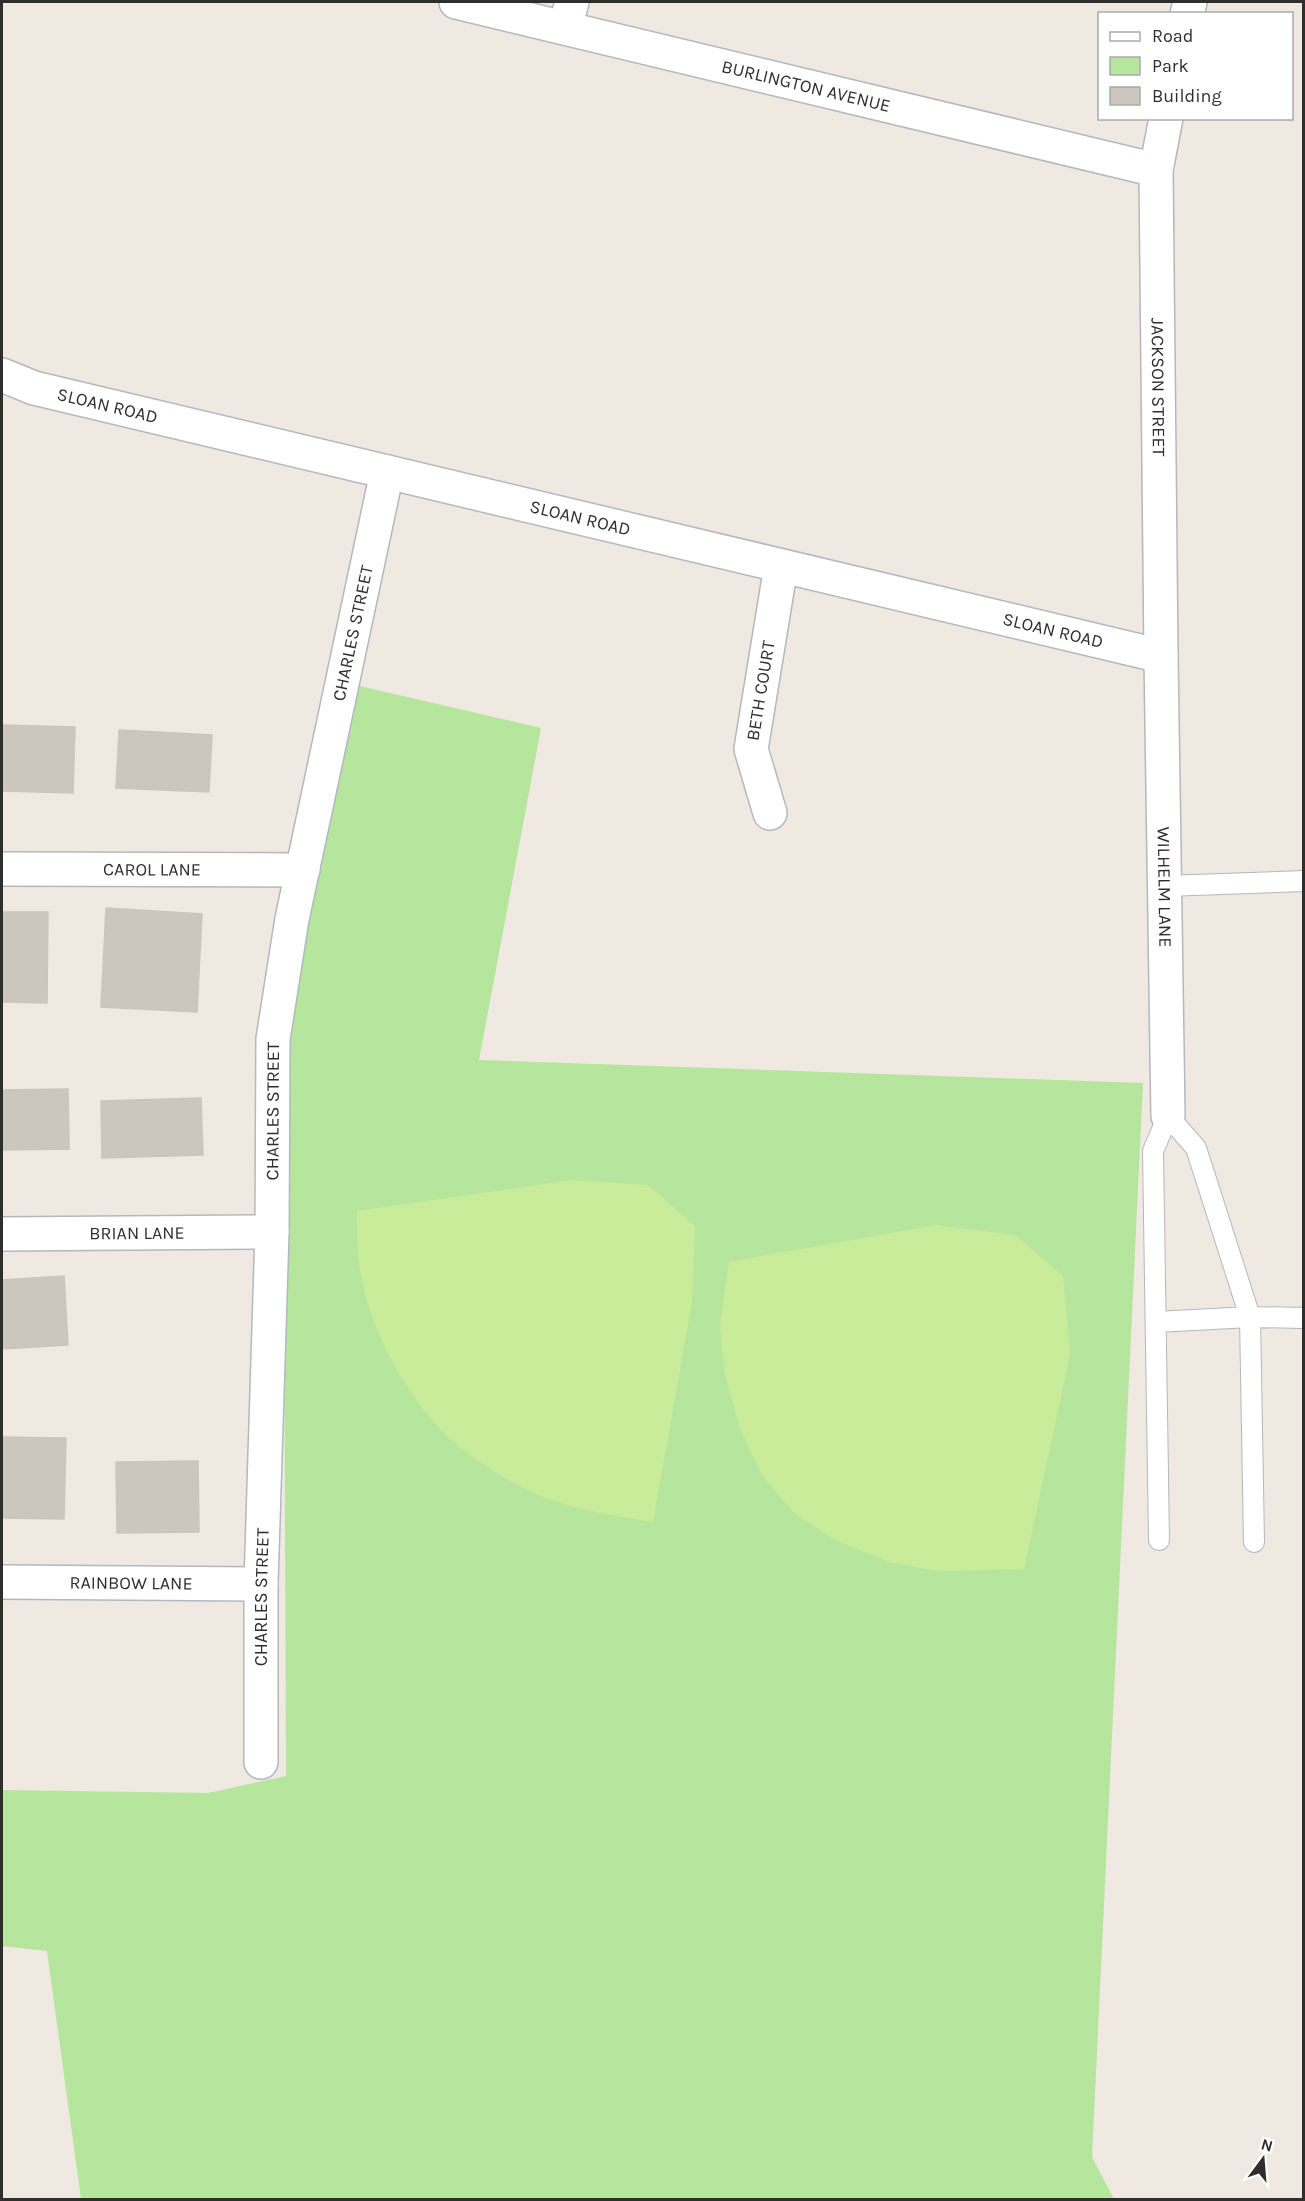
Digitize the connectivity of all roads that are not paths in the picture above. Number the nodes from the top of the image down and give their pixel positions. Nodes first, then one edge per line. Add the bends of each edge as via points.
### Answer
1 (456, 2) edge
2 (569, 15) edge
3 (1166, 120) edge
4 (1156, 170) junction
5 (2, 375) edge
6 (387, 472) junction
7 (781, 566) junction
8 (1161, 656) junction
9 (770, 813) dead end
10 (2, 869) edge
11 (303, 870) junction
12 (1304, 881) edge
13 (1165, 886) junction
14 (1168, 1116) junction
15 (272, 1232) junction
16 (2, 1234) edge
17 (1250, 1317) junction
18 (1304, 1318) edge
19 (1156, 1322) junction
20 (1160, 1540) dead end
21 (1254, 1542) dead end
22 (2, 1582) edge
23 (261, 1584) junction
24 (261, 1762) dead end

1 - 2 street, BURLINGTON AVENUE
2 - 4 street, BURLINGTON AVENUE
3 - 4 street, JACKSON STREET
4 - 8 street, JACKSON STREET
5 - 6 street, SLOAN ROAD via 34,388
6 - 7 street, SLOAN ROAD
6 - 11 street, CHARLES STREET
7 - 8 street, SLOAN ROAD
7 - 9 street, BETH COURT via 751,749
8 - 13 street, WILHELM LANE
10 - 11 street, CAROL LANE
11 - 15 street, CHARLES STREET via 273,1040
12 - 13 lane
13 - 14 street, WILHELM LANE
14 - 17 lane via 1196,1148
14 - 19 lane via 1153,1151
15 - 16 street, BRIAN LANE
15 - 23 street, CHARLES STREET
17 - 18 lane
17 - 19 lane
17 - 21 lane
19 - 20 lane
22 - 23 street, RAINBOW LANE
23 - 24 street, CHARLES STREET

